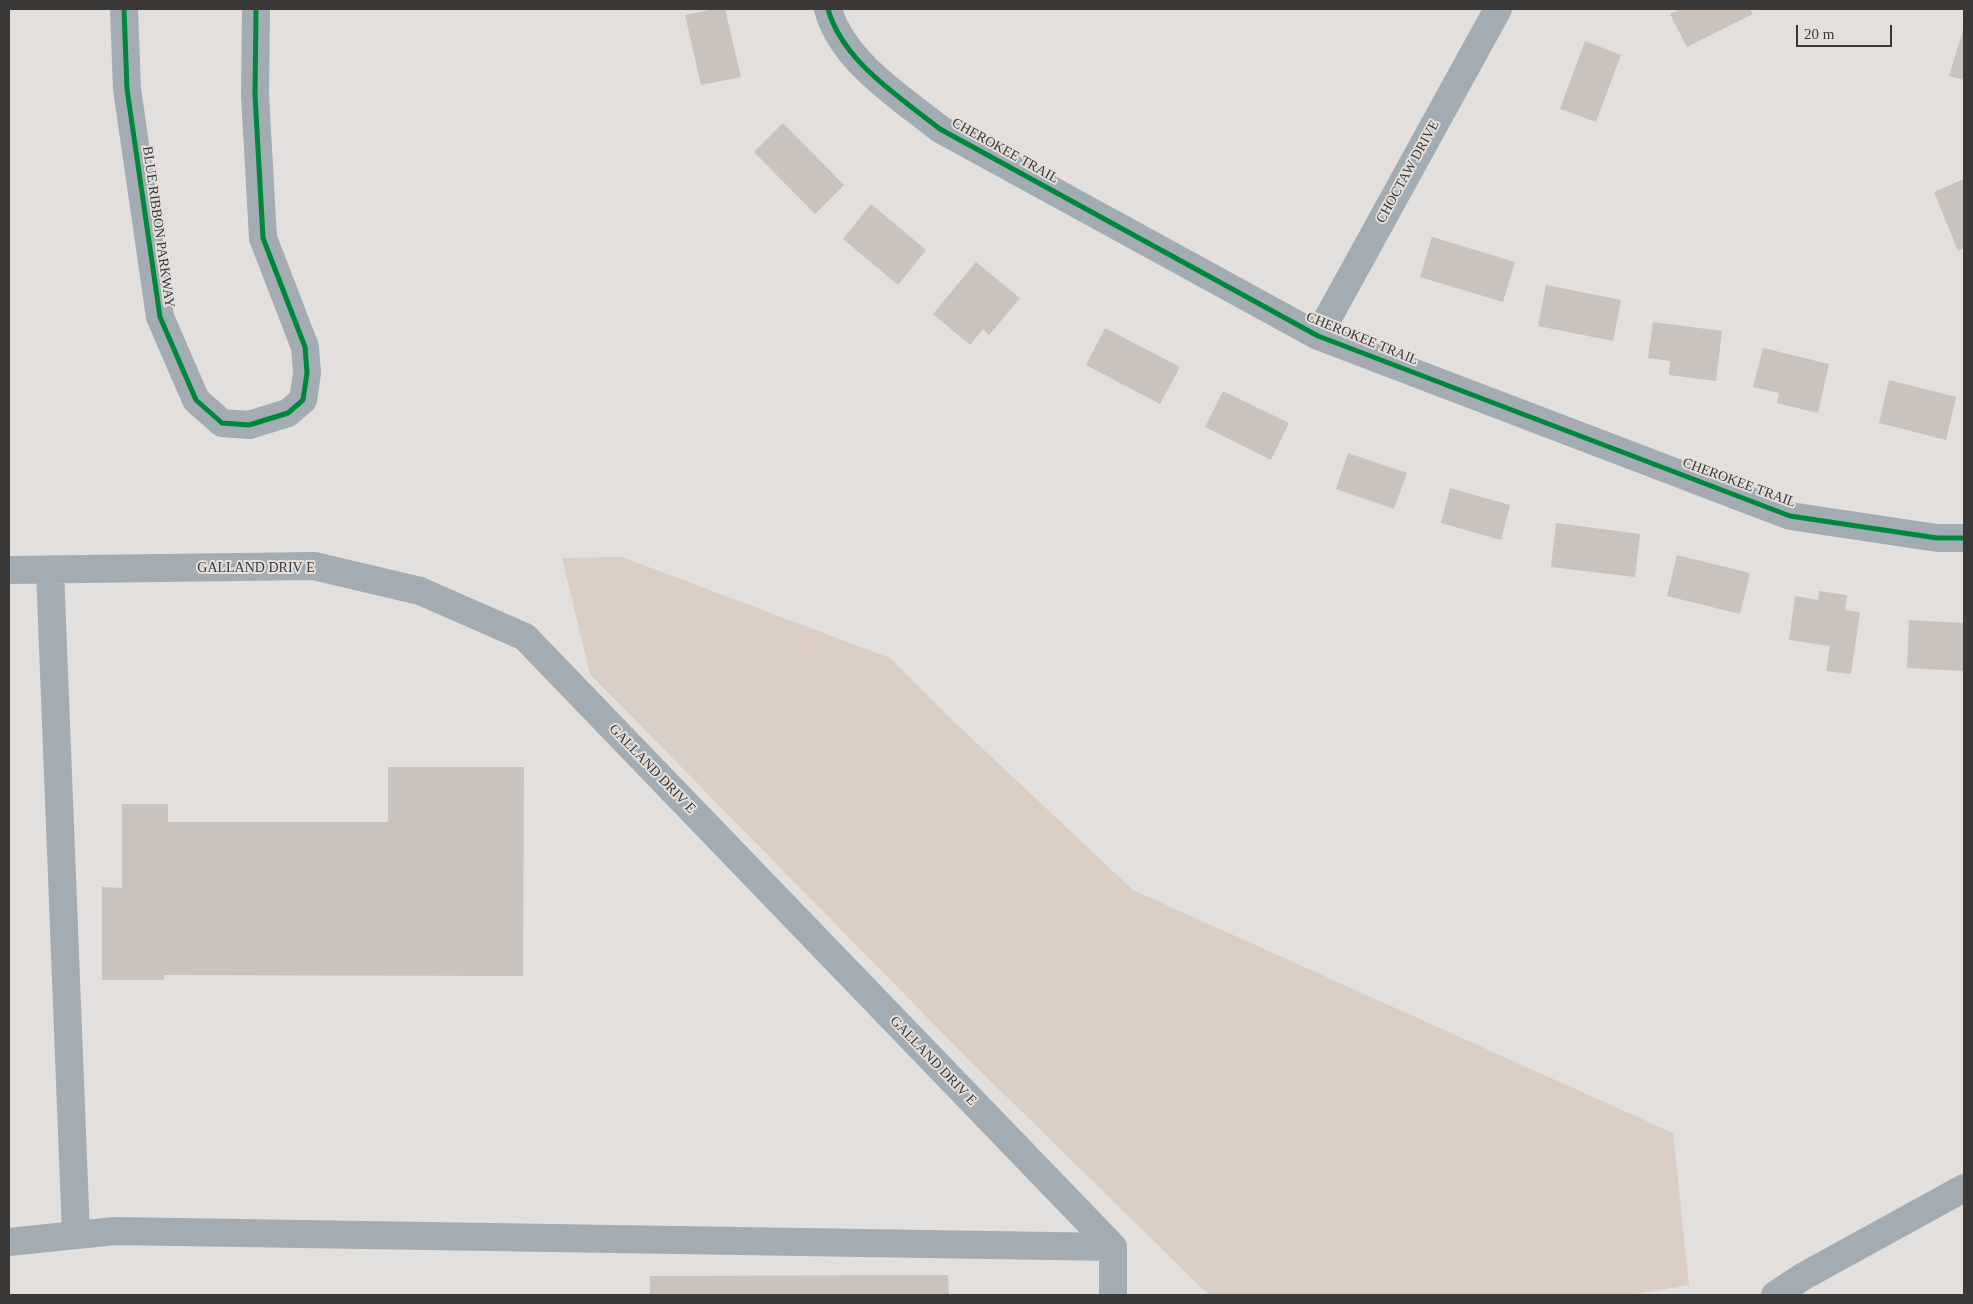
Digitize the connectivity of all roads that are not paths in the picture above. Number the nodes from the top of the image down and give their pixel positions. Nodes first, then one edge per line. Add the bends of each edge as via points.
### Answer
1 (124, 9) edge
2 (256, 9) edge
3 (828, 9) edge
4 (1498, 9) edge
5 (1318, 336) junction
6 (1964, 538) edge
7 (9, 570) edge
8 (50, 570) junction
9 (1964, 1188) edge
10 (76, 1235) junction
11 (9, 1242) edge
12 (1113, 1247) junction
13 (1113, 1295) edge
14 (1775, 1295) edge

1 - 2 street, BLUE RIBBON PARKWAY via 127,89 160,317 196,400 222,423 249,425 288,413 302,400 307,374 305,347 263,238 255,95
3 - 5 street, CHEROKEE TRAIL via 851,53 889,89 940,129
4 - 5 street, CHOCTAW DRIVE
5 - 6 street, CHEROKEE TRAIL via 1790,516 1937,538
7 - 8 street, GALLAND DRIV E
8 - 10 street
8 - 12 street, GALLAND DRIV E via 314,566 420,591 525,637
9 - 14 street
10 - 11 street
10 - 12 street via 115,1231
12 - 13 street

